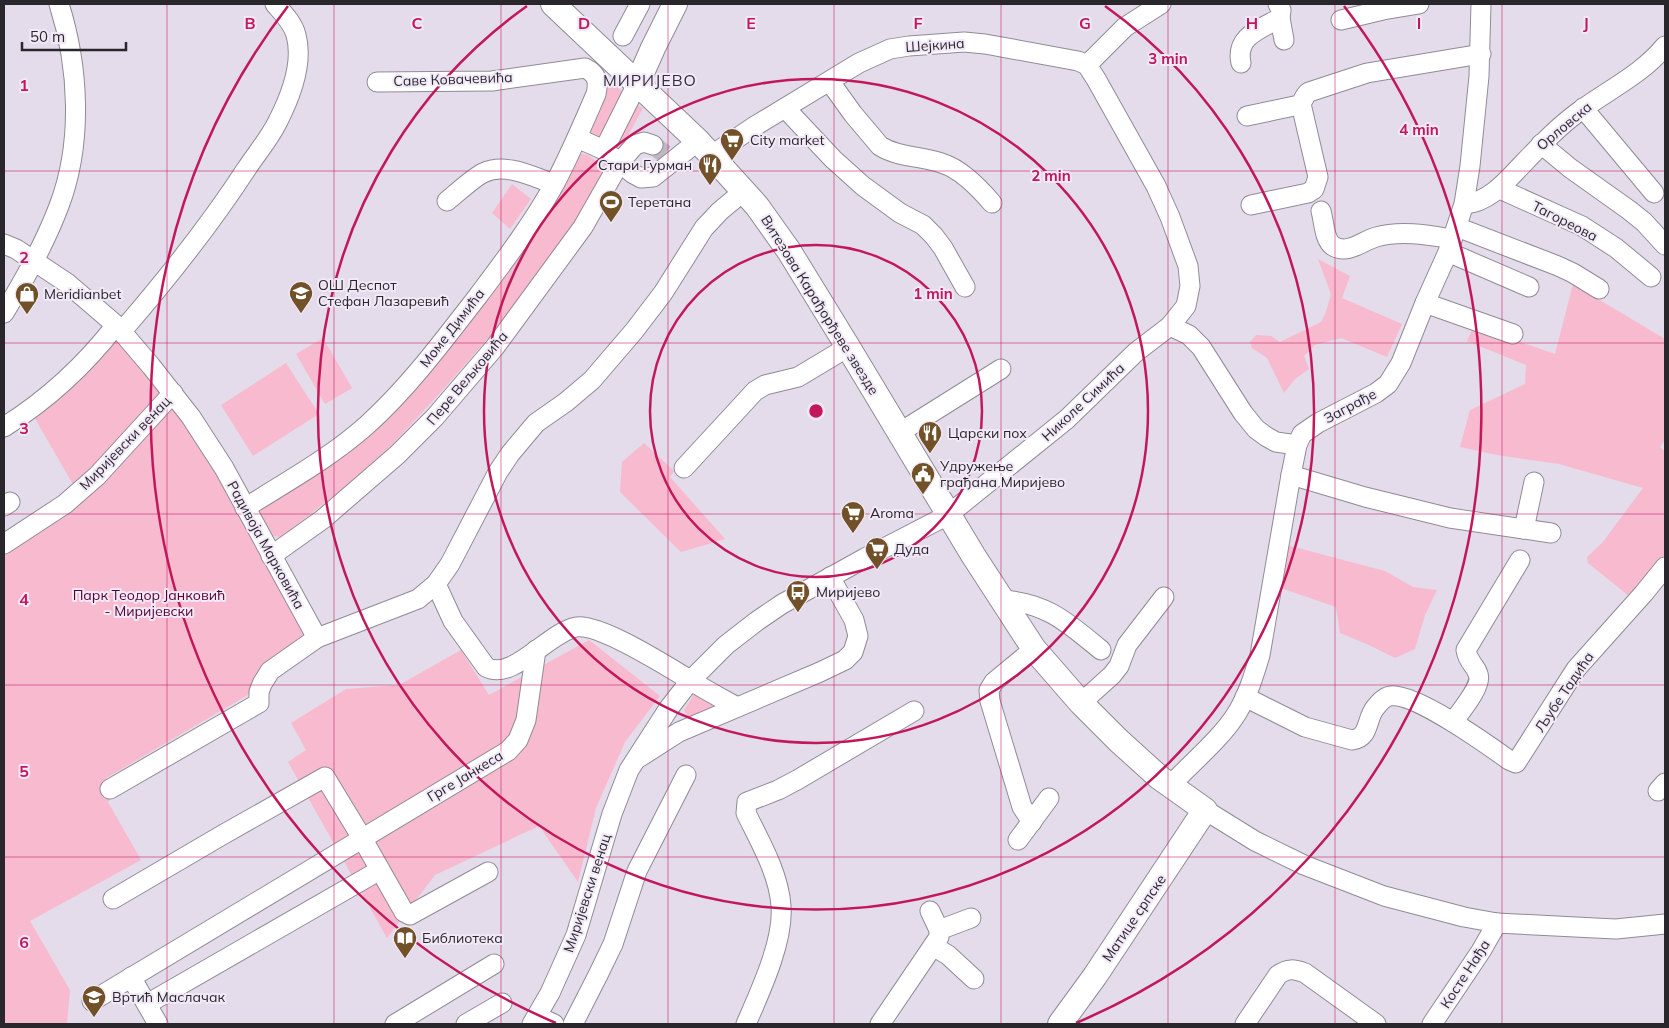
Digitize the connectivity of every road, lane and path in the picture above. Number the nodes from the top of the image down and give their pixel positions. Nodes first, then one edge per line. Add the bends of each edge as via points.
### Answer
1 (59, 4) edge
2 (275, 4) edge
3 (554, 4) edge
4 (640, 4) edge
5 (675, 4) edge
6 (1419, 4) edge
7 (1481, 4) edge
8 (1154, 6) edge
9 (1279, 11) edge
10 (1341, 20) dead end
11 (623, 36) dead end
12 (1284, 40) dead end
13 (1480, 54) junction
14 (1663, 55) edge
15 (1241, 63) dead end
16 (1087, 65) junction
17 (377, 82) dead end
18 (638, 82) junction
19 (830, 82) junction
20 (596, 94) joint
21 (1301, 104) junction
22 (785, 108) junction
23 (1583, 108) junction
24 (1247, 116) dead end
25 (577, 138) junction
26 (1541, 144) junction
27 (705, 148) junction
28 (604, 150) junction
29 (666, 151) junction
30 (620, 162) junction
31 (554, 184) junction
32 (1500, 188) junction
33 (744, 191) junction
34 (1654, 193) dead end
35 (447, 201) dead end
36 (992, 203) dead end
37 (1464, 204) junction
38 (1251, 205) dead end
39 (1321, 211) dead end
40 (1452, 239) junction
41 (5, 241) edge
42 (1665, 244) edge
43 (34, 260) junction
44 (1651, 277) dead end
45 (965, 287) dead end
46 (1529, 287) dead end
47 (1599, 288) dead end
48 (1425, 303) junction
49 (4, 314) edge
50 (1170, 326) junction
51 (119, 328) junction
52 (1513, 334) dead end
53 (848, 347) junction
54 (1001, 369) dead end
55 (173, 393) junction
56 (4, 427) edge
57 (899, 433) junction
58 (1297, 446) junction
59 (684, 468) dead end
60 (1291, 475) junction
61 (1534, 482) dead end
62 (245, 508) junction
63 (948, 515) junction
64 (1524, 529) junction
65 (1550, 533) dead end
66 (4, 544) edge
67 (271, 556) junction
68 (1520, 560) dead end
69 (1665, 567) edge
70 (830, 577) junction
71 (436, 584) junction
72 (1164, 597) dead end
73 (1001, 600) junction
74 (317, 638) junction
75 (1034, 649) junction
76 (536, 650) junction
77 (1101, 650) dead end
78 (690, 681) junction
79 (1245, 697) junction
80 (1081, 703) junction
81 (737, 707) junction
82 (914, 711) dead end
83 (1453, 722) junction
84 (635, 760) junction
85 (686, 775) dead end
86 (1171, 785) junction
87 (110, 789) dead end
88 (1049, 798) dead end
89 (1204, 810) junction
90 (1032, 822) junction
91 (362, 838) junction
92 (1018, 840) dead end
93 (380, 870) junction
94 (488, 872) dead end
95 (113, 900) dead end
96 (930, 911) dead end
97 (971, 918) dead end
98 (1497, 923) junction
99 (1665, 924) edge
100 (936, 938) junction
101 (494, 964) dead end
102 (131, 977) junction
103 (974, 979) dead end
104 (92, 1001) dead end
105 (502, 1003) dead end
106 (147, 1004) junction
107 (534, 1020) edge
108 (158, 1024) edge
109 (395, 1024) edge
110 (466, 1024) edge
111 (554, 1024) edge
112 (573, 1024) edge
113 (746, 1024) edge
114 (880, 1024) edge
115 (1060, 1024) edge
116 (1245, 1024) edge
117 (1376, 1024) edge
118 (1432, 1024) edge

1 - 43 street via 74,79 73,150 60,205
2 - 51 street via 294,30 298,52 290,90 276,125 211,221
3 - 18 main road, Витезова Карађорђеве звезде
4 - 11 street
5 - 18 main road
6 - 10 street
7 - 13 street, Заграђе
8 - 16 street via 1125,27
9 - 12 street
9 - 15 street via 1242,44 1239,53
13 - 21 street via 1367,72 1309,92
13 - 37 street, Заграђе
14 - 23 street, Орловска
16 - 19 street, Шејкина via 1068,58 985,44 946,43 890,50 859,63
16 - 50 street, Николе Симића via 1156,186 1185,256 1190,276 1188,297 1186,306
17 - 20 street, Саве Ковачевића via 492,81 586,68 597,79
18 - 27 main road, Витезова Карађорђеве звезде
18 - 28 street
19 - 22 street, Шејкина
19 - 36 street via 880,146 945,164 977,185
20 - 25 street, Моме Димића
21 - 24 street
21 - 38 street via 1318,177 1314,189
22 - 27 street, Шејкина via 723,147
22 - 45 street via 863,186 934,236
23 - 26 street, Орловска
23 - 34 street
25 - 28 street
25 - 31 street, Моме Димића
26 - 32 street, Орловска
26 - 42 street via 1644,222
27 - 29 street, Шејкина
27 - 33 main road, Витезова Карађорђеве звезде
28 - 30 street
29 - 30 street, Пере Вељковића via 644,142 635,145
29 - 30 street, Шејкина via 652,177 647,179 632,173
30 - 67 street, Пере Вељковића via 583,227 495,347 435,417 397,455 323,519
31 - 35 street via 498,169 483,173
31 - 62 street, Моме Димића via 509,254 410,381 366,425 322,460
32 - 37 street, Орловска
32 - 44 street, Тагореова via 1582,226 1616,248
33 - 53 main road, Витезова Карађорђеве звезде via 773,227
33 - 71 street via 704,228 663,293 592,380 536,423 510,454
37 - 40 street, Заграђе
39 - 40 street via 1328,240 1331,245 1342,249 1350,249 1377,236 1407,233
40 - 46 street
40 - 47 street via 1558,266
40 - 48 street, Заграђе
41 - 43 street, Радивоја Марковића
43 - 49 street
43 - 51 street, Радивоја Марковића via 67,283
48 - 52 street
48 - 58 street, Заграђе via 1401,363 1388,384 1306,430
50 - 58 street via 1189,335 1200,347 1256,429 1276,442
50 - 63 street, Николе Симића via 1136,352 1067,419
51 - 55 street, Радивоја Марковића
51 - 56 street via 64,382
53 - 57 main road, Витезова Карађорђеве звезде
53 - 59 street via 798,376 755,391
54 - 57 street
55 - 62 street, Радивоја Марковића via 224,468
55 - 66 street, Миријевски венац via 97,476 65,504
57 - 63 main road, Витезова Карађорђеве звезде
58 - 60 street, Заграђе
60 - 64 street via 1450,518
60 - 79 street, Заграђе via 1260,655
61 - 64 street
62 - 67 street, Радивоја Марковића
63 - 70 street, Миријевски венац
63 - 73 main road, Витезова Карађорђеве звезде
64 - 65 street
67 - 74 street, Радивоја Марковића
68 - 83 street via 1466,650 1467,658 1479,674 1479,681
69 - 83 street, Љубе Тадића via 1576,669 1516,762
70 - 78 street, Миријевски венац via 757,621 726,645
70 - 81 street via 854,620 858,636 853,652 845,660
71 - 74 street via 418,599
71 - 76 street via 453,621 492,671 510,668
72 - 80 street via 1127,645 1119,666
73 - 75 main road, Витезова Карађорђеве звезде
73 - 77 street via 1018,601 1047,610
74 - 87 street via 270,671 259,692 259,703
75 - 80 main road, Витезова Карађорђеве звезде
75 - 90 street via 994,682 989,690 1022,807
76 - 78 street via 553,638 582,627 642,651
76 - 91 street, Грге Јанкеса via 526,720 518,740 508,750
78 - 81 street
78 - 84 street, Миријевски венац
79 - 83 street, Љубе Тадића via 1305,728 1352,740 1364,735 1375,708 1390,696 1415,702
79 - 86 street, Заграђе via 1237,714
80 - 86 main road, Витезова Карађорђеве звезде
81 - 84 street via 679,732
82 - 113 street via 797,780 749,800 746,805 746,813 775,877 781,905 781,929
84 - 107 street, Миријевски венац via 612,814 576,935
85 - 112 street via 637,870 612,944
86 - 89 main road, Витезова Карађорђеве звезде
88 - 90 street
89 - 98 street, Витезова Карађорђеве звезде via 1281,855 1341,881 1384,896
89 - 115 main road, Матице српске
90 - 92 street
91 - 93 street
91 - 95 street via 325,777
91 - 102 street, Грге Јанкеса
93 - 94 street via 404,912 410,915
93 - 106 street
96 - 100 street
97 - 100 street
98 - 99 street, Витезова Карађорђеве звезде via 1616,929
98 - 118 street, Косте Нађа
100 - 103 street via 948,955
100 - 114 street
101 - 109 street
102 - 104 street, Грге Јанкеса
102 - 106 street
105 - 110 street
106 - 108 street
107 - 111 street
116 - 117 street via 1278,974 1294,969 1305,973

